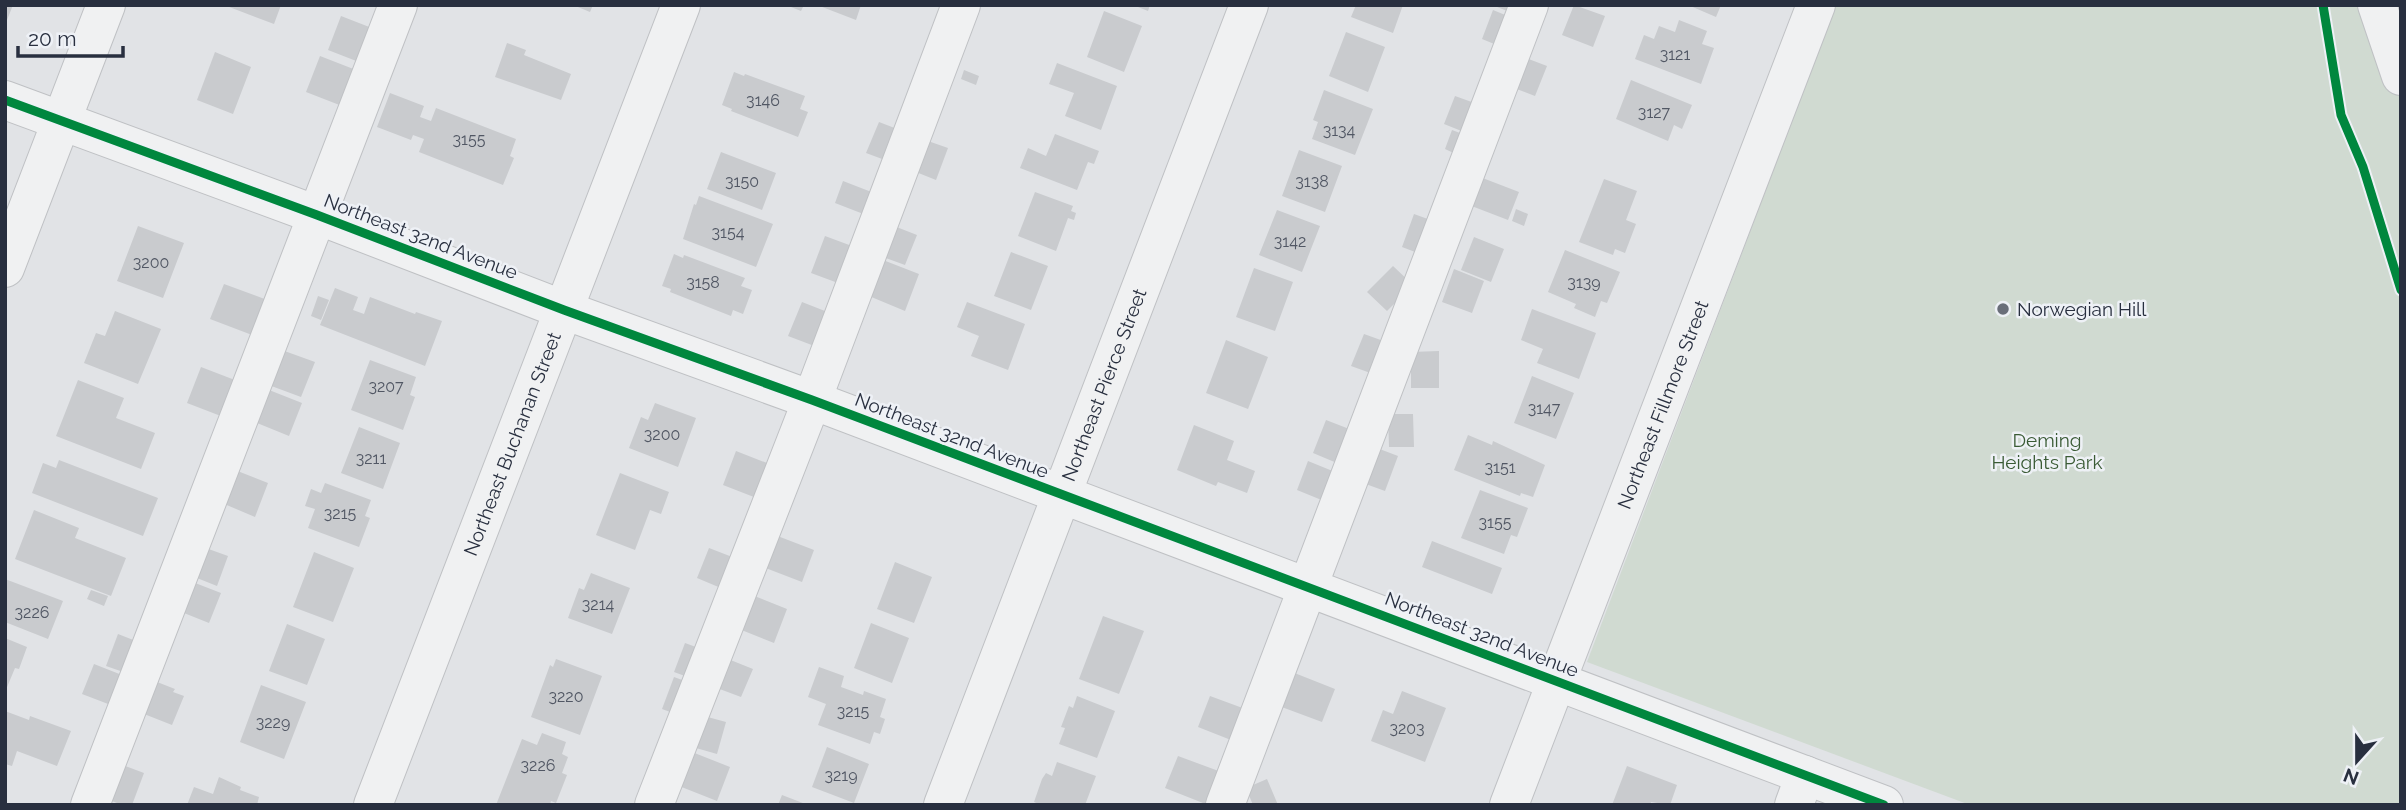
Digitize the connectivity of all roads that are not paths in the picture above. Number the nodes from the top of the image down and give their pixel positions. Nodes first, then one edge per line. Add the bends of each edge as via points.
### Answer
1 (106, 5) edge
2 (398, 5) edge
3 (681, 5) edge
4 (961, 5) edge
5 (1249, 5) edge
6 (1529, 5) edge
7 (1816, 5) edge
8 (2377, 5) edge
9 (2401, 76) edge
10 (5, 100) edge
11 (61, 121) junction
12 (317, 215) junction
13 (5, 268) edge
14 (564, 310) junction
15 (812, 400) junction
16 (1062, 496) junction
17 (1308, 587) junction
18 (1557, 681) junction
19 (1799, 790) edge
20 (90, 805) edge
21 (373, 805) edge
22 (654, 805) edge
23 (943, 805) edge
24 (1225, 805) edge
25 (1509, 805) edge
26 (1884, 805) edge

1 - 11 street
2 - 12 street
3 - 14 street, Northeast Buchanan Street
4 - 15 street
5 - 16 street, Northeast Pierce Street
6 - 17 street
7 - 18 street, Northeast Fillmore Street
8 - 9 street
10 - 11 street, Northeast 32nd Avenue
11 - 12 street, Northeast 32nd Avenue
11 - 13 street
12 - 14 street, Northeast 32nd Avenue
12 - 20 street
14 - 15 street, Northeast 32nd Avenue
14 - 21 street, Northeast Buchanan Street
15 - 16 street, Northeast 32nd Avenue
15 - 22 street
16 - 17 street, Northeast 32nd Avenue
16 - 23 street, Northeast Pierce Street
17 - 18 street, Northeast 32nd Avenue
17 - 24 street
18 - 19 street, Northeast 32nd Avenue
18 - 25 street, Northeast Fillmore Street
19 - 26 street, Northeast 32nd Avenue

